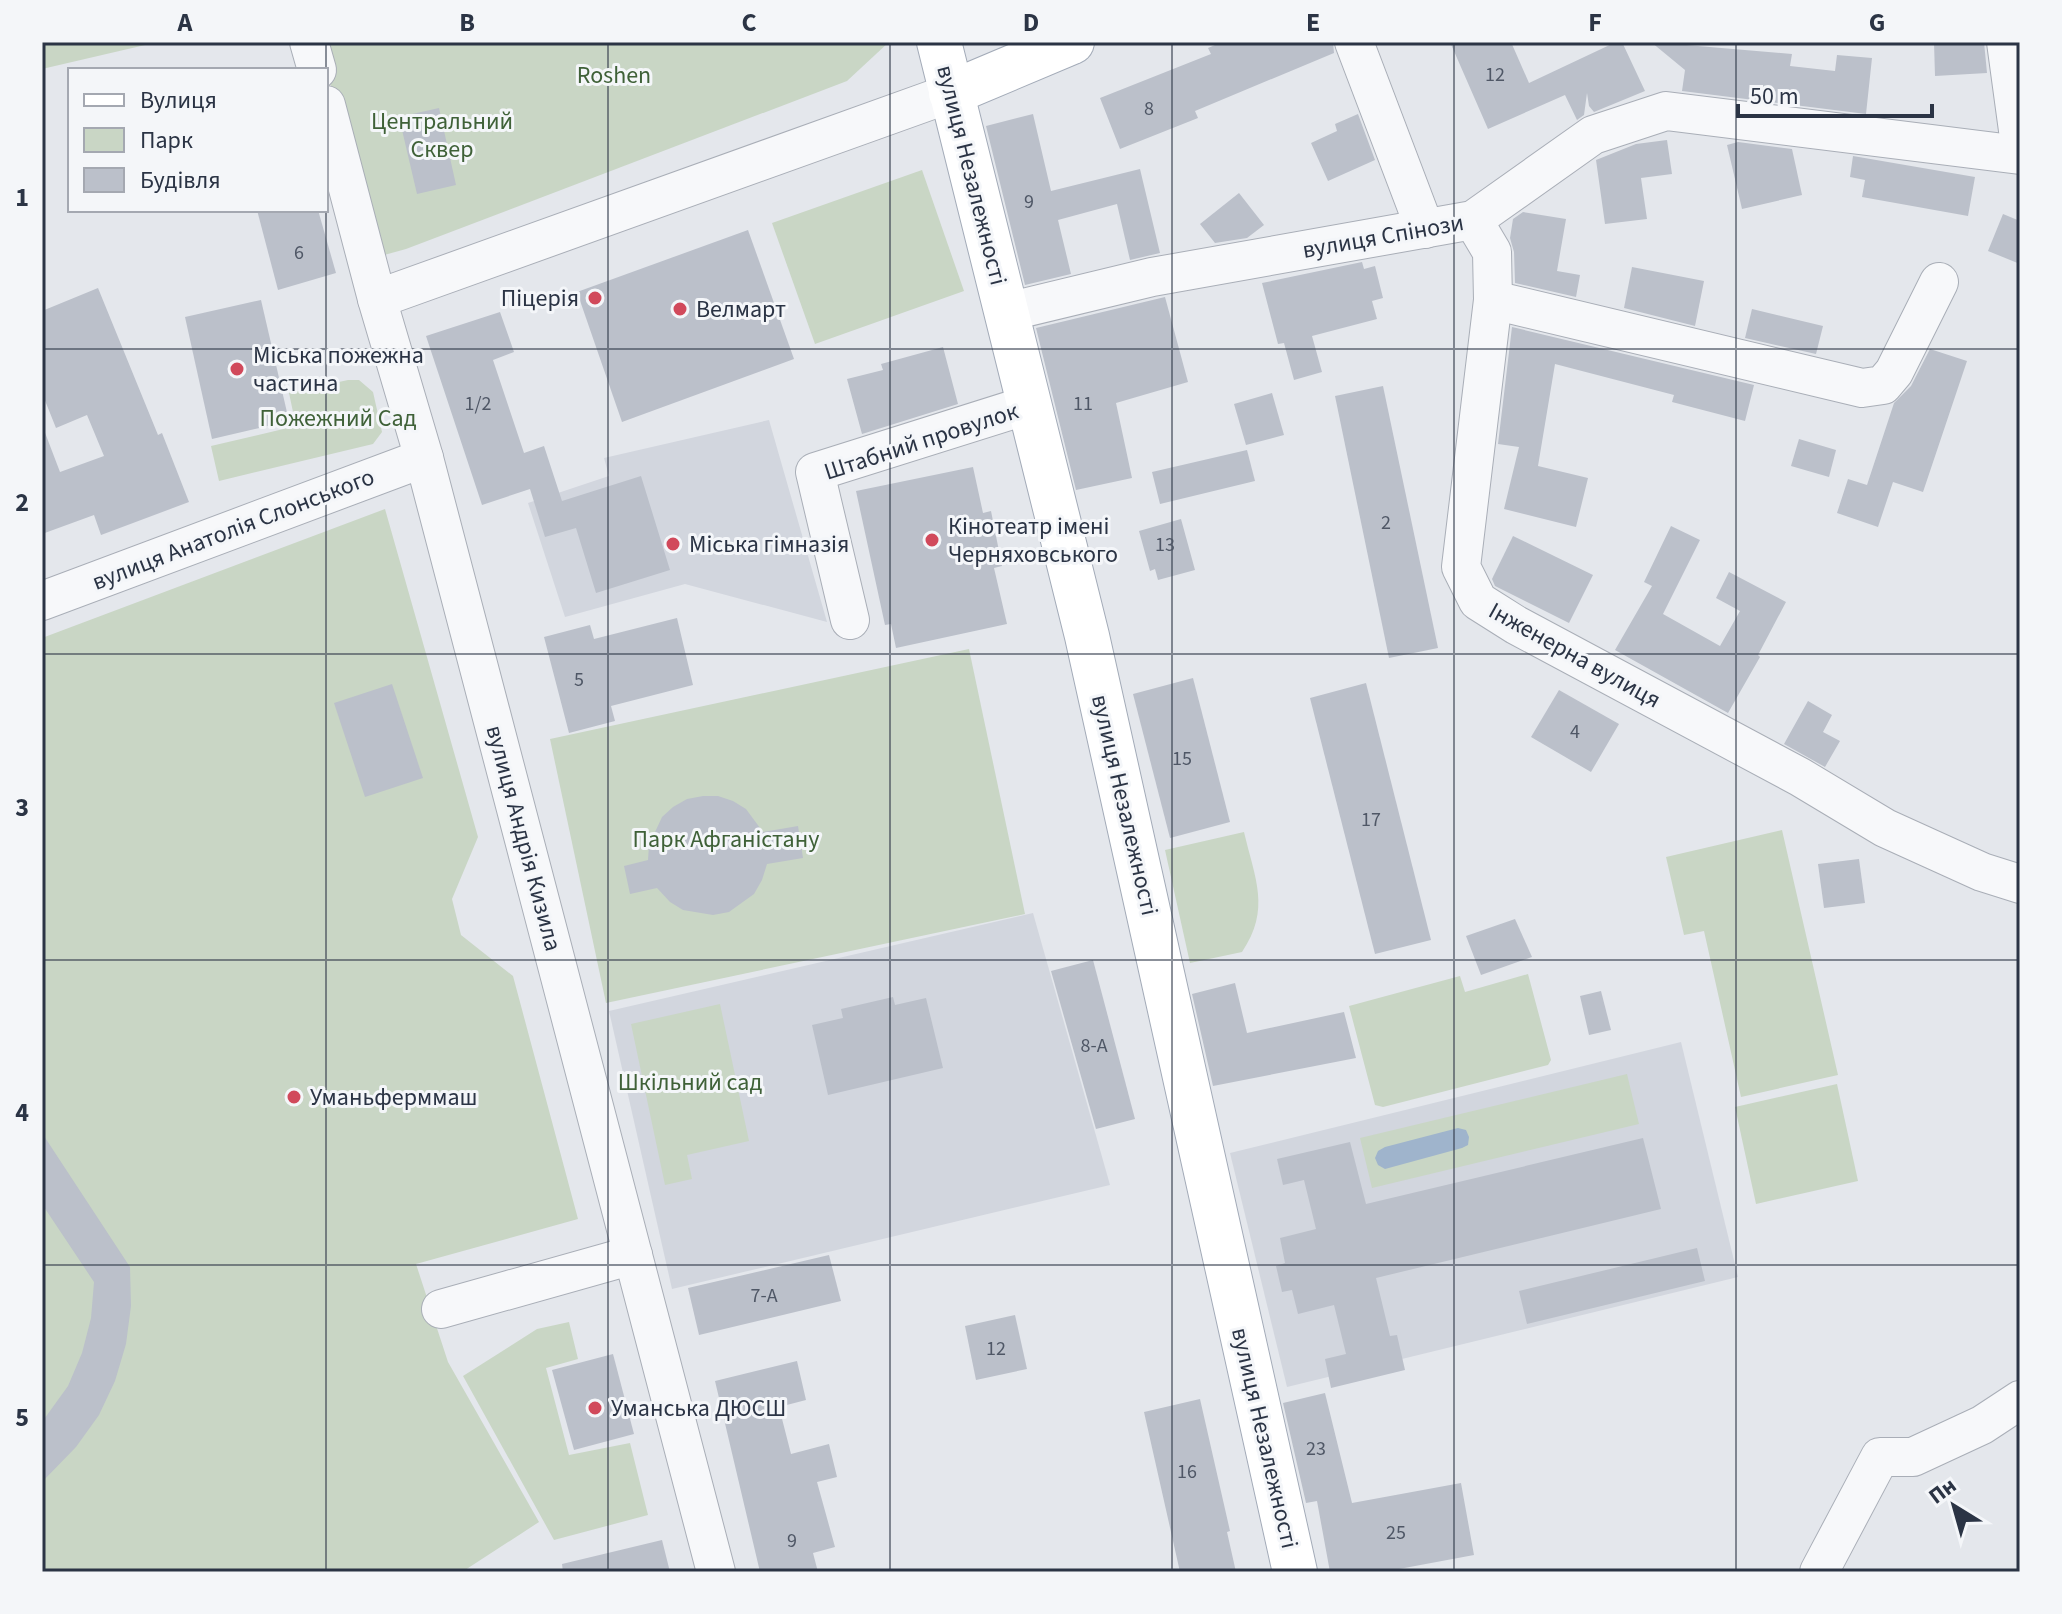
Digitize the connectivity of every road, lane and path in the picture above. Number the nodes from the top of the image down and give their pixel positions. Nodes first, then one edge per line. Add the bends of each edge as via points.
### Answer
1 (309, 42) edge
2 (939, 42) edge
3 (1072, 42) edge
4 (1354, 42) edge
5 (2006, 42) edge
6 (316, 68) edge
7 (951, 93) junction
8 (328, 113) edge
9 (2020, 145) edge
10 (2020, 155) edge
11 (1473, 220) junction
12 (1425, 229) junction
13 (1939, 282) dead end
14 (377, 299) junction
15 (1493, 300) junction
16 (1007, 312) junction
17 (1031, 404) junction
18 (424, 458) junction
19 (42, 601) edge
20 (850, 620) dead end
21 (2020, 884) edge
22 (633, 1255) junction
23 (441, 1309) dead end
24 (2020, 1400) edge
25 (716, 1572) edge
26 (1295, 1572) edge
27 (1819, 1572) edge

1 - 6 street
2 - 7 main road, вулиця Незалежності
3 - 7 main road
4 - 12 street
5 - 9 street
7 - 14 street
7 - 16 main road, вулиця Незалежності
8 - 14 street, вулиця Андрія Кизила
10 - 11 street, вулиця Спінози via 1666,111 1593,135
11 - 12 street, вулиця Спінози
11 - 15 street, Інженерна вулиця via 1492,252
12 - 16 street, вулиця Спінози via 1152,277
13 - 15 street via 1894,372 1883,385 1862,388
14 - 18 street, вулиця Андрія Кизила
15 - 21 street, Інженерна вулиця via 1461,567 1478,601 1885,828
16 - 17 main road, вулиця Незалежності
17 - 20 street, Штабний провулок via 815,472
17 - 26 main road, вулиця Незалежності
18 - 19 street, вулиця Анатолія Слонського
18 - 22 street, вулиця Андрія Кизила
22 - 23 street
22 - 25 street, вулиця Андрія Кизила
24 - 27 street via 1982,1425 1913,1457 1880,1457

